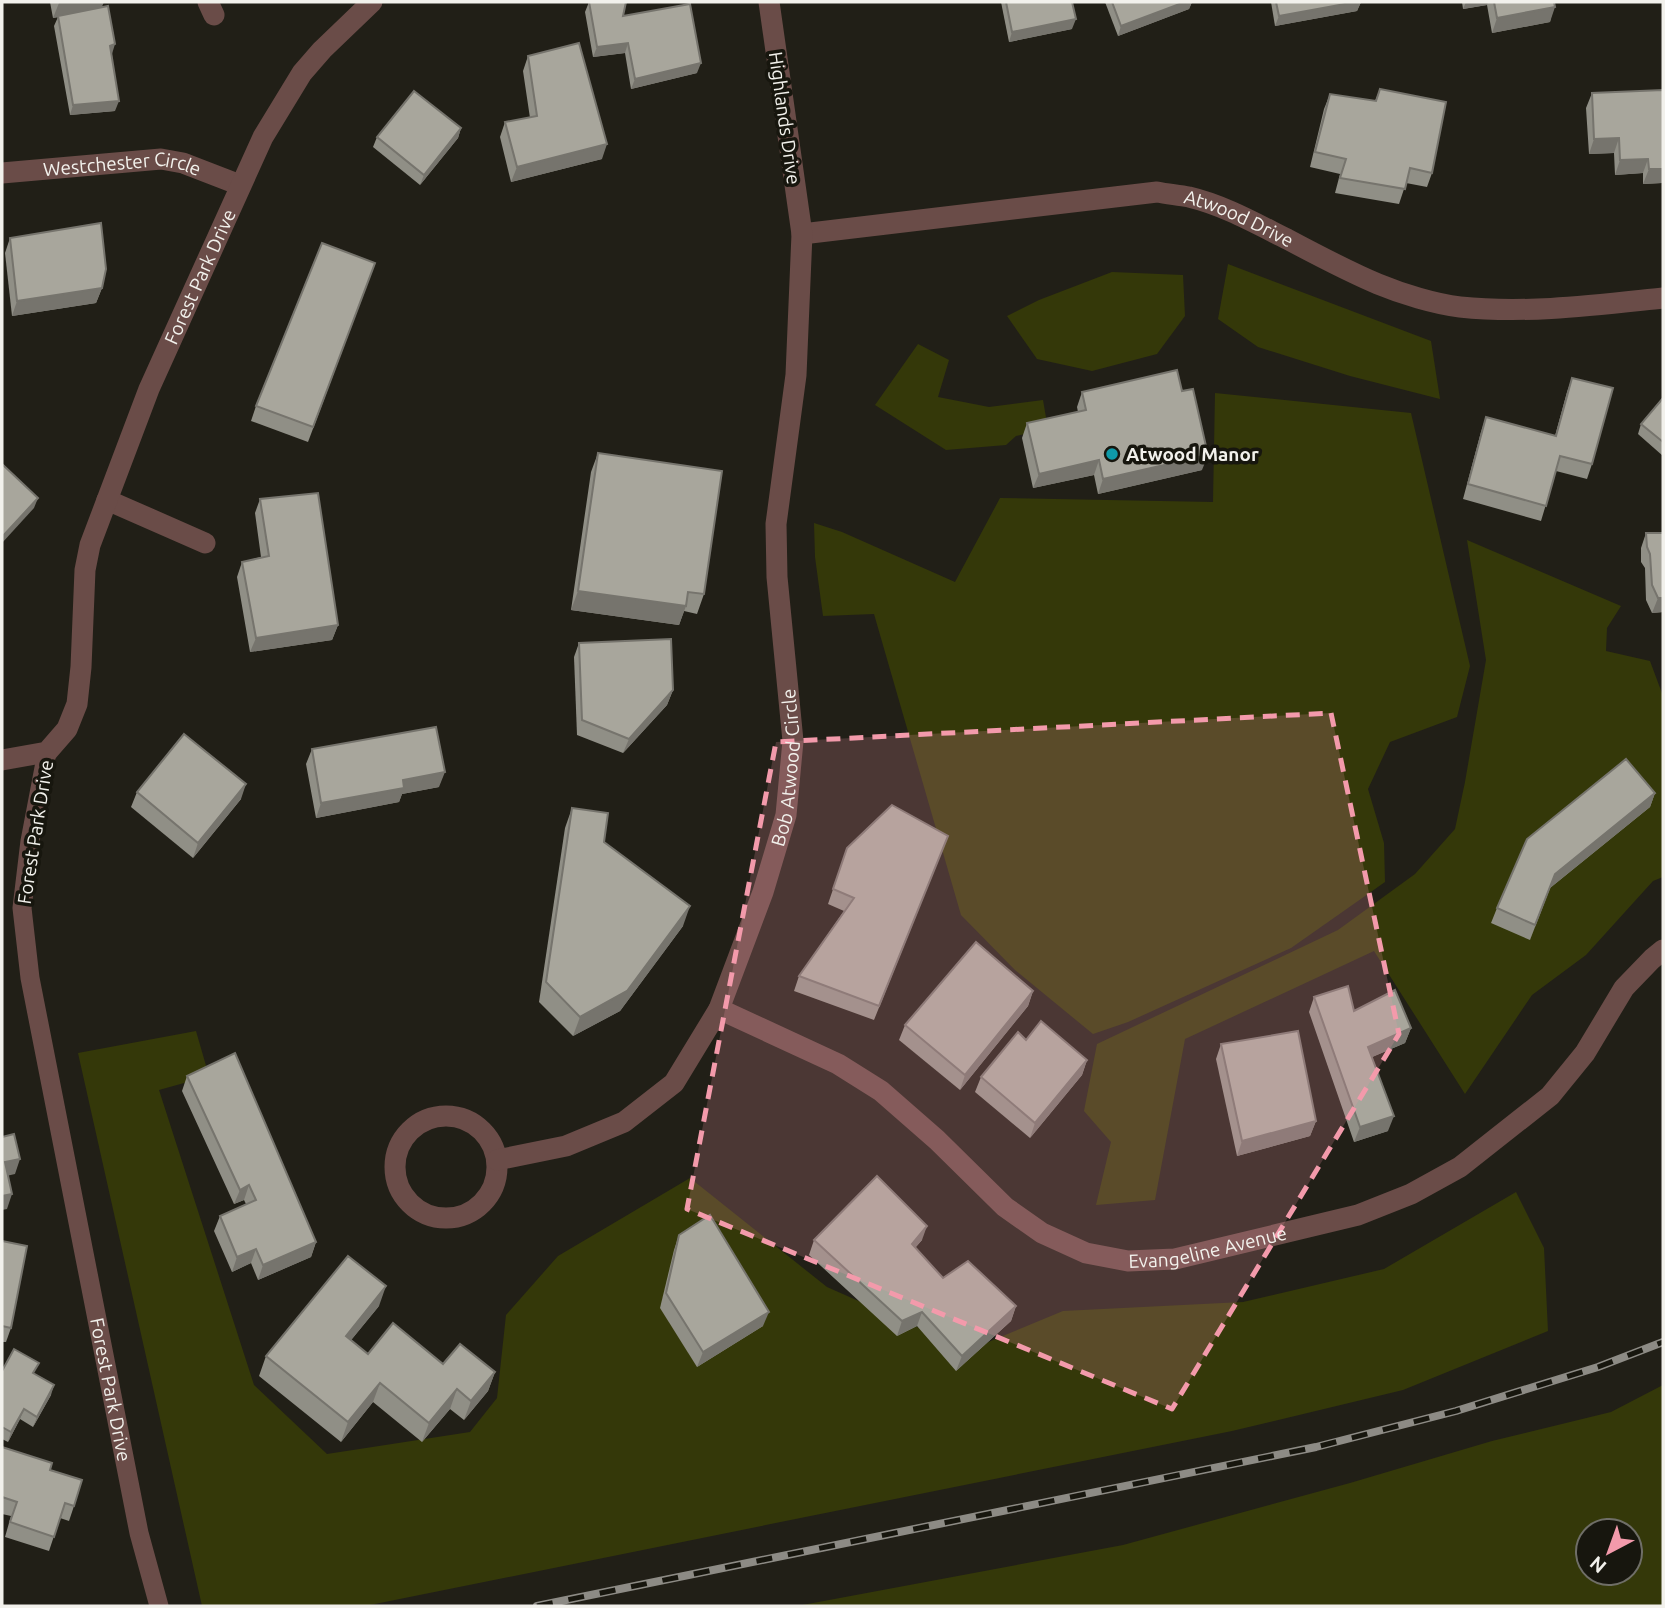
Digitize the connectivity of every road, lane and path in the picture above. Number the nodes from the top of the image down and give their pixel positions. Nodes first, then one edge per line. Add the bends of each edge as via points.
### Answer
1 (372, 2) edge
2 (769, 2) edge
3 (2, 173) edge
4 (240, 185) junction
5 (802, 234) junction
6 (1663, 298) edge
7 (107, 500) junction
8 (205, 543) dead end
9 (47, 752) junction
10 (2, 760) edge
11 (1663, 950) edge
12 (719, 1009) junction
13 (497, 1160) junction
14 (159, 1606) edge

1 - 4 street, Forest Park Drive via 302,73
2 - 5 street, Highlands Drive
3 - 4 street, Westchester Circle via 161,159
4 - 7 street, Forest Park Drive via 149,389
5 - 6 street, Atwood Drive via 1157,192 1214,205 1380,285 1458,307 1514,310
5 - 12 street, Bob Atwood Circle via 796,375 776,524 793,741 786,815
7 - 8 street
7 - 9 street, Forest Park Drive via 85,570 77,704 67,729
9 - 10 street
9 - 14 lane, Forest Park Drive via 22,908 30,978 139,1534
11 - 12 street, Evangeline Avenue via 1624,988 1585,1053 1550,1096 1460,1167 1411,1194 1358,1215 1175,1259 1128,1261 1086,1252 1042,1233 1005,1207 881,1091 838,1064
12 - 13 street, Bob Atwood Circle via 674,1083 624,1122 566,1146
13 - 13 street via 482,1130 453,1115 436,1116 421,1121 398,1145 395,1177 407,1202 431,1217 449,1219 480,1206 497,1176

